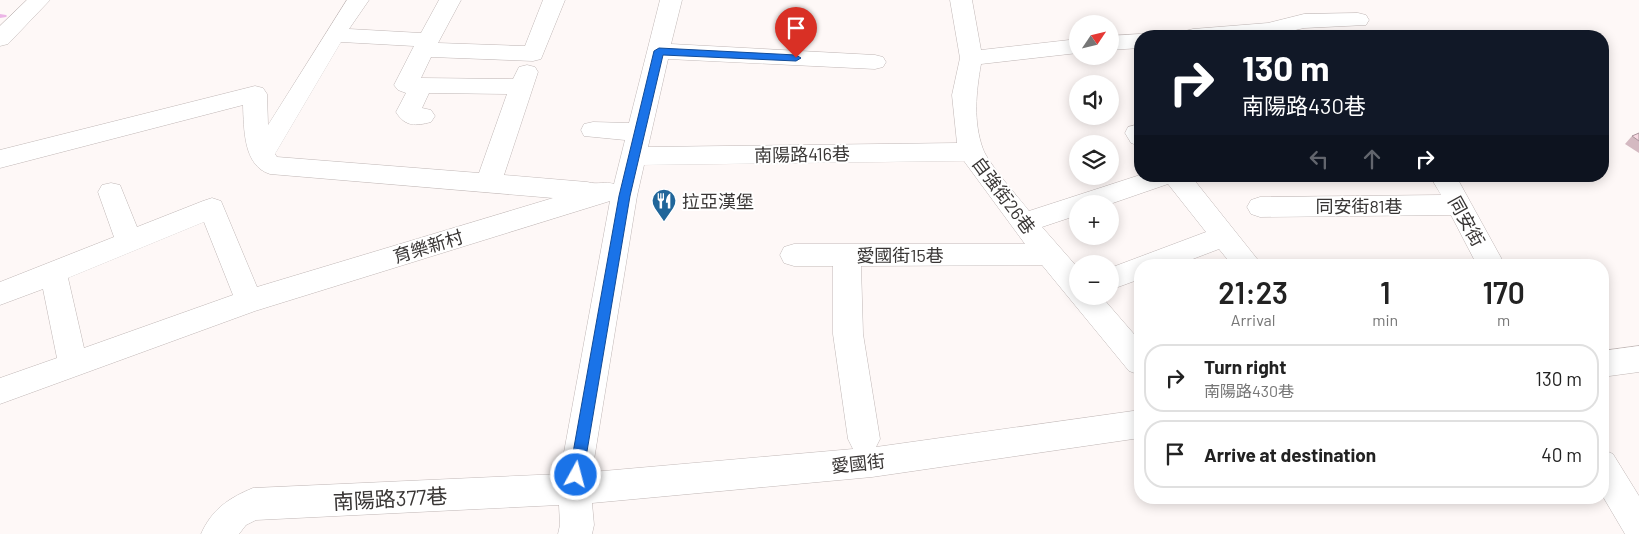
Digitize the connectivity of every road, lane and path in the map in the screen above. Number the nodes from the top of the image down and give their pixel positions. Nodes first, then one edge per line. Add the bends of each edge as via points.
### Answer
1 (39, 0) edge
2 (358, 0) edge
3 (450, 0) edge
4 (554, 0) edge
5 (671, 0) edge
6 (961, 0) edge
7 (1346, 0) edge
8 (1362, 28) edge
9 (1268, 30) edge
10 (334, 35) junction
11 (0, 39) edge
12 (1134, 41) edge
13 (1119, 42) edge
14 (426, 45) junction
15 (1069, 47) edge
16 (659, 51) junction
17 (533, 54) junction
18 (971, 58) junction
19 (875, 62) dead end
20 (421, 86) junction
21 (522, 87) junction
22 (423, 116) dead end
23 (593, 130) dead end
24 (636, 144) junction
25 (971, 152) junction
26 (262, 155) junction
27 (0, 159) edge
28 (1146, 182) edge
29 (1181, 182) edge
30 (1445, 182) edge
31 (488, 184) junction
32 (110, 192) dead end
33 (616, 194) junction
34 (1108, 195) edge
35 (1458, 205) junction
36 (1260, 207) dead end
37 (1069, 208) edge
38 (1023, 223) junction
39 (1224, 236) junction
40 (129, 242) junction
41 (1048, 254) junction
42 (794, 255) dead end
43 (847, 255) junction
44 (1164, 259) edge
45 (1243, 259) edge
46 (1488, 259) edge
47 (1134, 270) edge
48 (53, 272) junction
49 (1119, 276) edge
50 (1069, 278) edge
51 (0, 294) edge
52 (249, 301) junction
53 (1092, 305) edge
54 (1134, 355) edge
55 (1639, 359) edge
56 (1609, 363) edge
57 (73, 365) junction
58 (0, 392) edge
59 (1134, 425) edge
60 (864, 439) dead end
61 (1609, 476) edge
62 (574, 489) junction
63 (1639, 527) edge
64 (218, 534) edge
65 (575, 534) edge

1 - 11 street
2 - 10 street
3 - 14 street
4 - 17 street
5 - 16 street
6 - 18 street, 自強街26巷
7 - 8 street
8 - 9 street via 1304,21
10 - 14 street
10 - 26 street
12 - 13 street
14 - 17 street
14 - 20 street via 406,85
15 - 18 street
16 - 19 street
16 - 24 street
17 - 21 street
18 - 25 street, 自強街26巷 via 964,94
20 - 21 street
20 - 22 street via 408,112 413,117
21 - 31 street
23 - 24 street, 南陽路416巷
24 - 25 street, 南陽路416巷
24 - 33 street
25 - 38 street, 自強街26巷
26 - 27 street via 256,132 255,94
26 - 31 street via 270,165 289,168
28 - 34 street
29 - 39 street
30 - 35 street, 同安街
31 - 33 street
32 - 40 street
33 - 52 street, 育樂新村 via 570,202
33 - 62 street
35 - 36 street, 同安街81巷
35 - 46 street, 同安街
37 - 38 street
38 - 41 street, 自強街26巷
39 - 44 street
39 - 45 street
40 - 48 street
40 - 52 street via 212,208
41 - 43 street, 愛國街15巷
41 - 50 street, 自強街26巷
42 - 43 street
43 - 60 street, 愛國街15巷 via 848,334
47 - 49 street
48 - 51 street
48 - 57 street
52 - 57 street, 育樂新村
53 - 54 street
55 - 56 street
57 - 58 street, 育樂新村
59 - 62 street, 愛國街 via 872,462
61 - 63 street
62 - 64 street, 南陽路377巷 via 253,504 234,514
62 - 65 street

